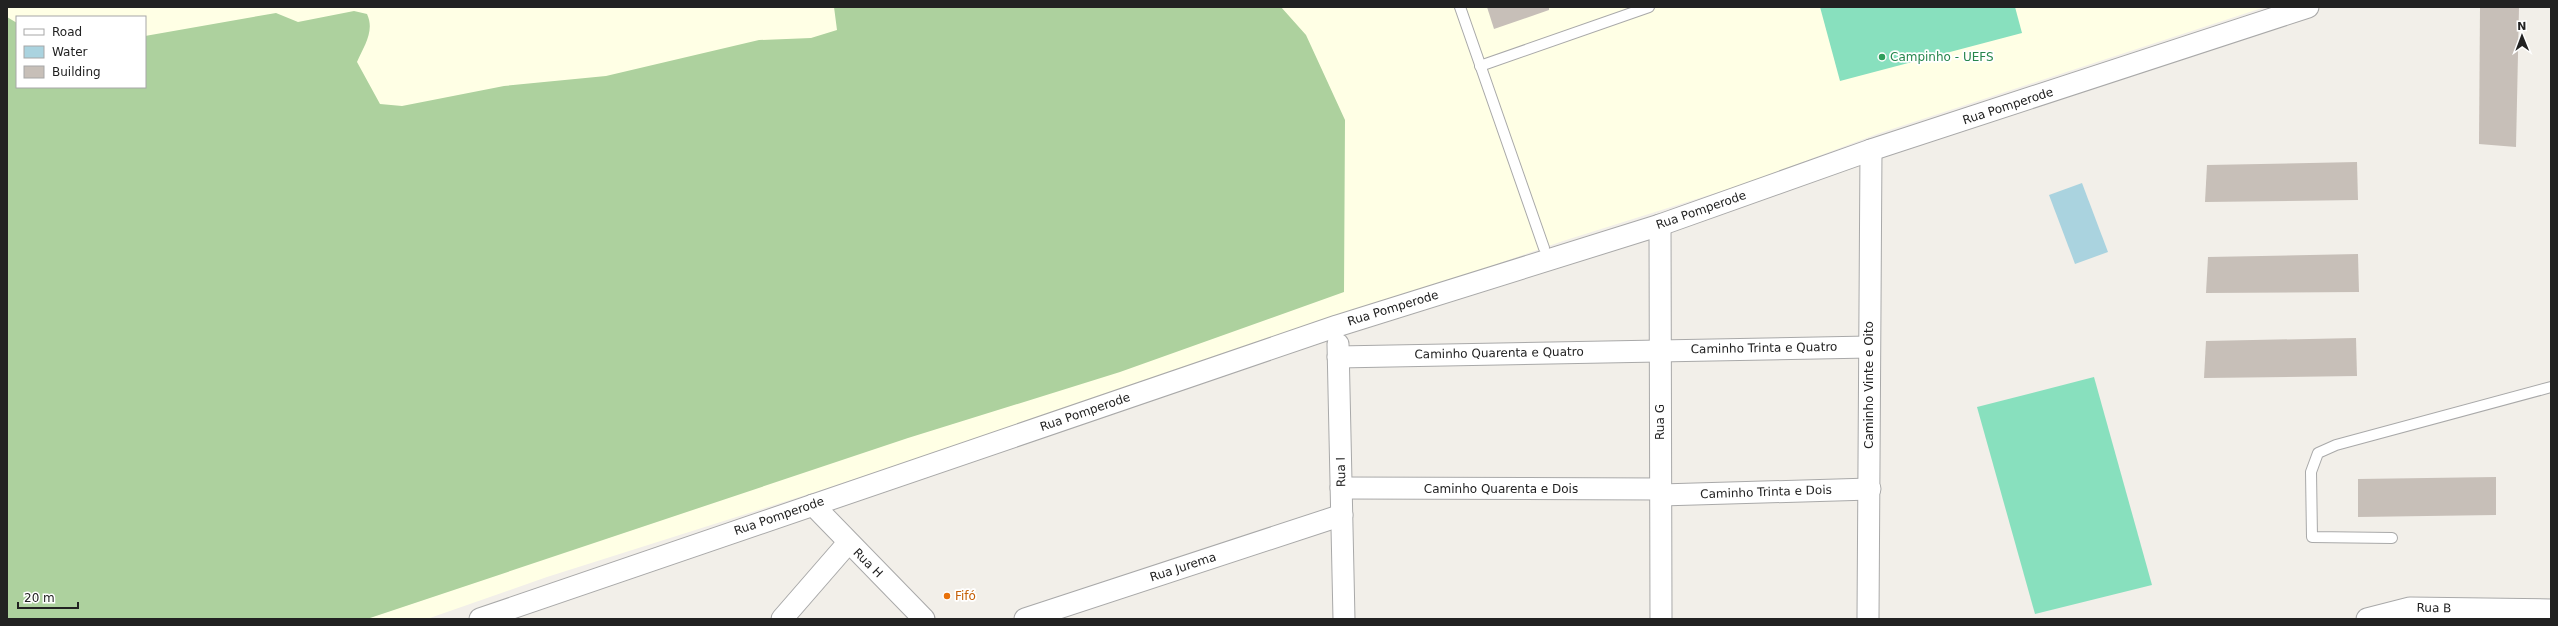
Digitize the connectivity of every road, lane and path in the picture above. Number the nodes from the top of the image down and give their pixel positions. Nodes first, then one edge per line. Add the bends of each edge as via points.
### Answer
1 (1460, 7) edge
2 (2308, 7) edge
3 (1643, 8) edge
4 (1480, 66) junction
5 (1871, 150) junction
6 (1660, 225) junction
7 (1546, 254) junction
8 (1336, 326) junction
9 (1869, 348) junction
10 (1660, 349) junction
11 (1338, 357) junction
12 (2551, 387) edge
13 (1341, 488) junction
14 (1870, 489) junction
15 (1661, 492) junction
16 (813, 505) junction
17 (1342, 514) junction
18 (2392, 538) dead end
19 (848, 543) junction
20 (2551, 610) edge
21 (512, 614) edge
22 (480, 619) edge
23 (782, 619) edge
24 (924, 619) edge
25 (1024, 619) edge
26 (1344, 619) edge
27 (1661, 619) edge
28 (1868, 619) edge
29 (2367, 619) edge

1 - 4 lane
2 - 5 street, Rua Pomperode
3 - 4 lane
4 - 7 lane
5 - 6 street, Rua Pomperode
5 - 9 street, Caminho Vinte e Oito
6 - 7 street, Rua Pomperode
6 - 10 street, Rua G
7 - 8 street, Rua Pomperode
8 - 11 street, Rua I
8 - 16 street, Rua Pomperode
9 - 10 street, Caminho Trinta e Quatro
9 - 14 street, Caminho Vinte e Oito
10 - 11 street, Caminho Quarenta e Quatro
10 - 15 street, Rua G
11 - 13 street, Rua I
12 - 18 lane via 2336,445 2318,453 2311,472 2312,537
13 - 15 street, Caminho Quarenta e Dois
13 - 17 street, Rua I
14 - 15 street, Caminho Trinta e Dois
14 - 28 street, Caminho Vinte e Oito
15 - 27 street, Rua G
16 - 19 street, Rua H
16 - 21 street, Rua Pomperode
17 - 25 street, Rua Jurema
17 - 26 street, Rua I
19 - 23 street
19 - 24 street, Rua H
20 - 29 street, Rua B via 2410,608
21 - 22 street, Rua Pomperode

